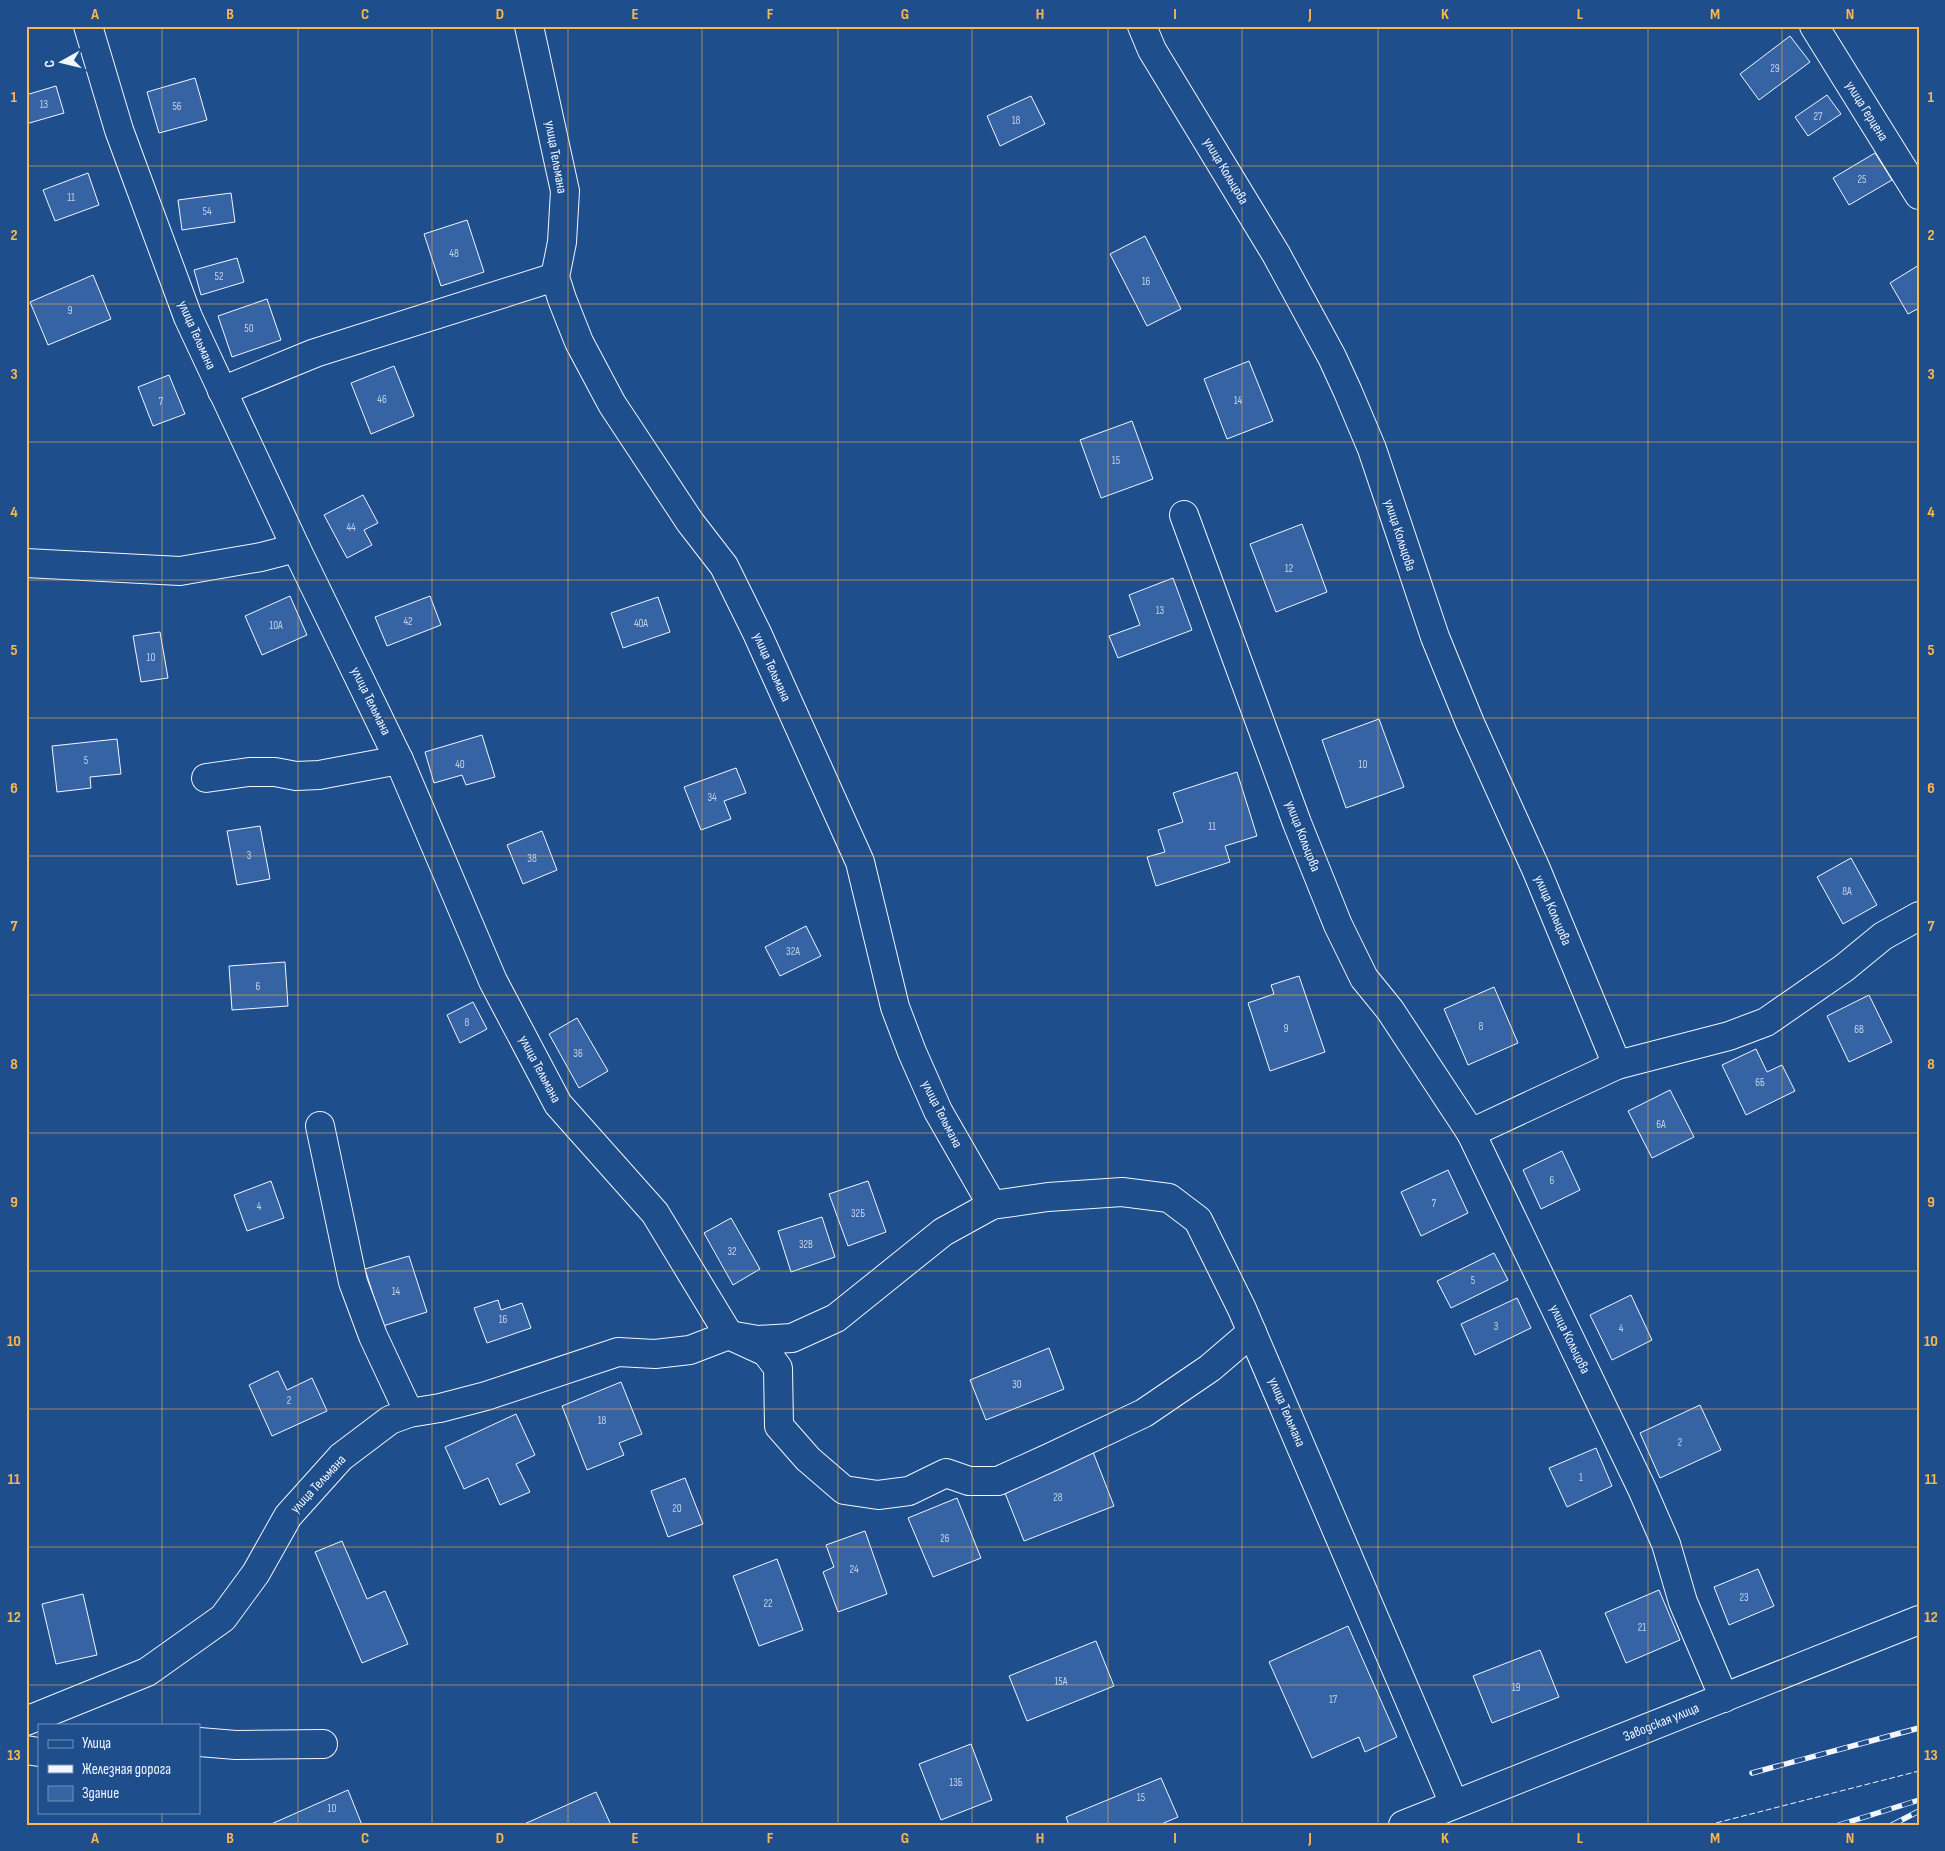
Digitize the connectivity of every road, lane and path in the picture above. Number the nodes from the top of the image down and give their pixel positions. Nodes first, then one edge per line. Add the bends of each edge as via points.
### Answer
1 (88, 26) edge
2 (529, 26) edge
3 (1142, 26) edge
4 (1814, 26) edge
5 (1919, 195) edge
6 (555, 277) junction
7 (222, 391) junction
8 (1184, 515) dead end
9 (296, 548) junction
10 (26, 563) edge
11 (399, 760) junction
12 (206, 778) dead end
13 (1919, 916) edge
14 (1617, 1065) junction
15 (320, 1126) dead end
16 (1471, 1133) junction
17 (992, 1205) junction
18 (1252, 1332) junction
19 (729, 1335) junction
20 (408, 1413) junction
21 (1919, 1620) edge
22 (1724, 1698) junction
23 (26, 1722) edge
24 (200, 1742) edge
25 (323, 1744) dead end
26 (1454, 1804) junction
27 (1403, 1825) edge

1 - 7 street, улица Тельмана via 119,130 188,318
2 - 6 street, улица Тельмана via 565,191 562,242
3 - 14 street, улица Кольцова via 1152,50 1276,254 1332,357 1372,449 1434,637 1536,869
4 - 5 street, улица Герцена
6 - 7 street via 315,353
6 - 17 street, улица Тельмана via 579,342 612,404 690,522 724,566 757,633 860,862 895,1007 912,1052 938,1111
7 - 9 street, улица Тельмана
8 - 16 street, улица Кольцoва via 1297,823 1338,925 1364,978 1390,1010
9 - 10 street via 180,571
9 - 11 street, улица Тельмана
11 - 12 street via 319,775 249,772
11 - 19 street, улица Тельмана via 493,981 558,1104 655,1214
13 - 14 street via 1884,936 1766,1022 1729,1036
14 - 16 street
15 - 20 street via 353,1282
16 - 22 street, улица Кольцова via 1642,1489 1666,1544 1683,1602
17 - 18 street, улица Тельмана via 1122,1192 1169,1198 1198,1220
17 - 19 street, улица Тельмана via 943,1232 836,1318 792,1338 758,1340
18 - 19 street via 1210,1368 1144,1414 998,1481 969,1481 946,1473 909,1491 878,1496 844,1490 808,1459 779,1426 778,1368 766,1352
18 - 26 street, улица Тельмана
19 - 20 street, улица Тельмана via 690,1350 654,1354 618,1352 486,1396
20 - 23 street, улица Тельмана via 390,1420 341,1457 288,1516 256,1573 223,1618 147,1672
21 - 22 street, Заводская улица
22 - 26 street, Заводская улица
24 - 25 street
26 - 27 street, Заводская улица

